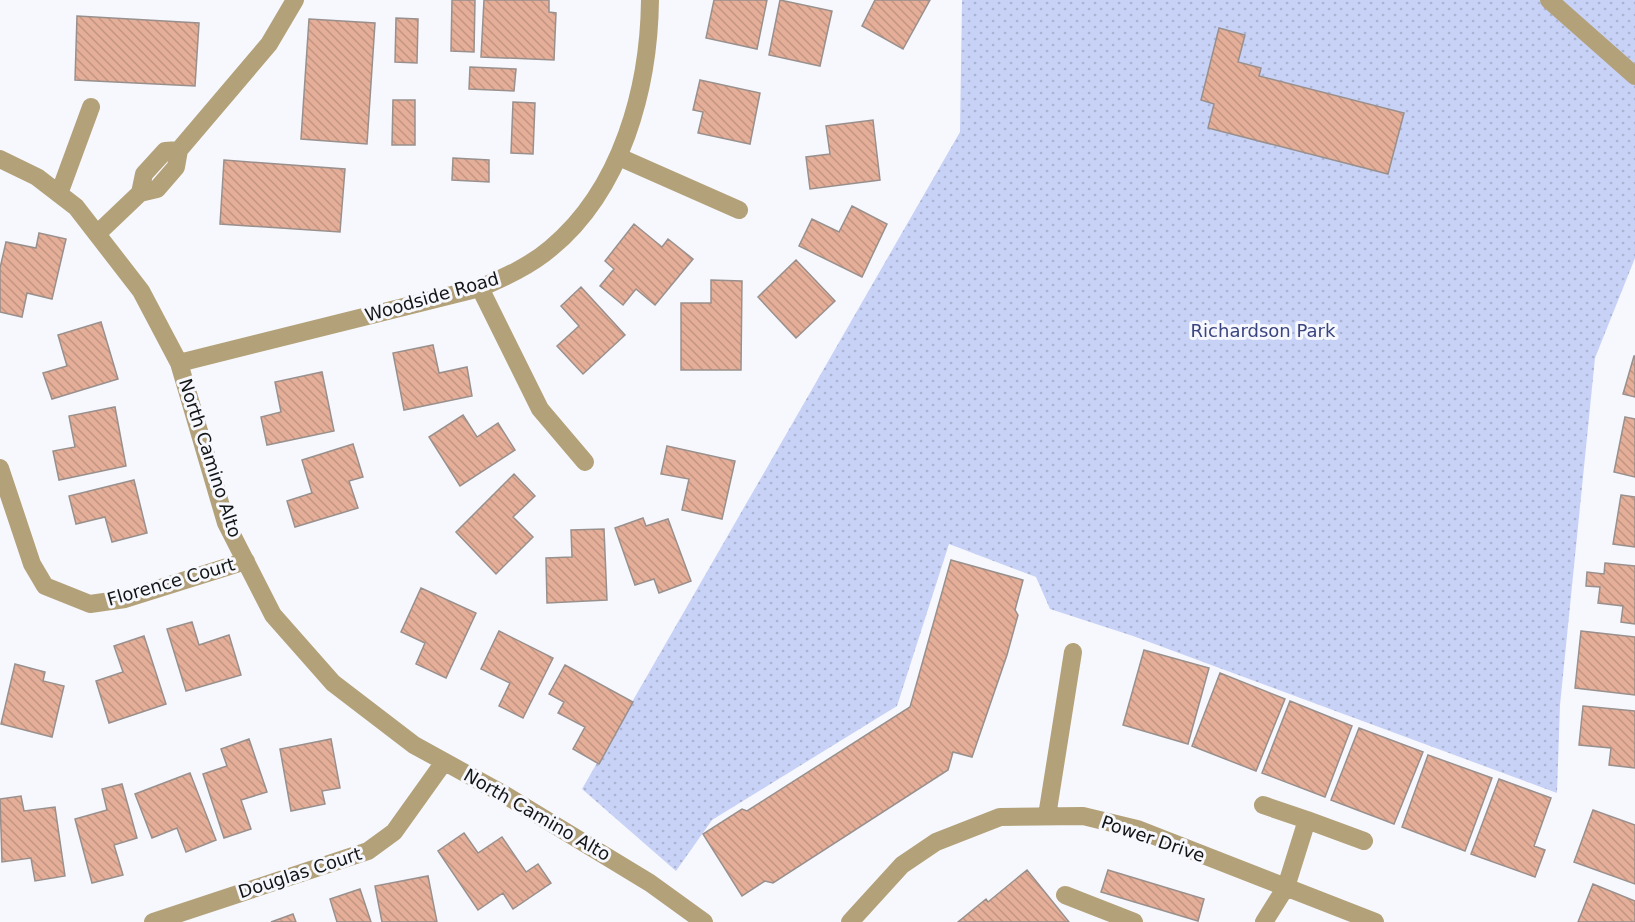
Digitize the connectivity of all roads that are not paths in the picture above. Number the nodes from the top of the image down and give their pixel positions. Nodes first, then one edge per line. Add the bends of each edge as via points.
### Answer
1 (296, 0) edge
2 (650, 0) edge
3 (1549, 0) edge
4 (1635, 76) edge
5 (91, 108) dead end
6 (619, 157) junction
7 (0, 159) edge
8 (59, 194) junction
9 (739, 210) dead end
10 (98, 234) junction
11 (480, 288) junction
12 (179, 363) junction
13 (585, 462) dead end
14 (0, 468) edge
15 (246, 561) junction
16 (1073, 652) dead end
17 (444, 762) junction
18 (1263, 805) dead end
19 (1047, 816) junction
20 (1307, 820) junction
21 (1364, 841) dead end
22 (1286, 887) junction
23 (1065, 895) dead end
24 (153, 922) edge
25 (704, 922) edge
26 (850, 922) edge
27 (1134, 922) edge
28 (1264, 922) edge
29 (1374, 922) edge

1 - 10 street via 269,44 179,150 176,167 157,189 140,194
2 - 6 street, Woodside Road via 650,40 639,99
3 - 4 street
5 - 8 street
6 - 9 street
6 - 11 street, Woodside Road via 582,215 552,248 515,273
7 - 8 street, North Camino Alto via 37,177
8 - 10 street, North Camino Alto via 76,207
10 - 12 street, North Camino Alto via 141,291
11 - 12 street, Woodside Road
11 - 13 street via 540,409
12 - 15 street, North Camino Alto via 226,523
14 - 15 street, Florence Court via 32,564 45,586 90,604 125,599
15 - 17 street, North Camino Alto via 273,615 333,683 414,745
16 - 19 street
17 - 24 street, Douglas Court via 394,831 368,851
17 - 25 street, North Camino Alto via 650,883
18 - 20 street
19 - 22 street, Power Drive via 1083,816 1137,829
19 - 26 street, Power Drive via 1000,817 936,842 902,865
20 - 21 street
20 - 22 street
22 - 28 street
22 - 29 street, Power Drive
23 - 27 street

